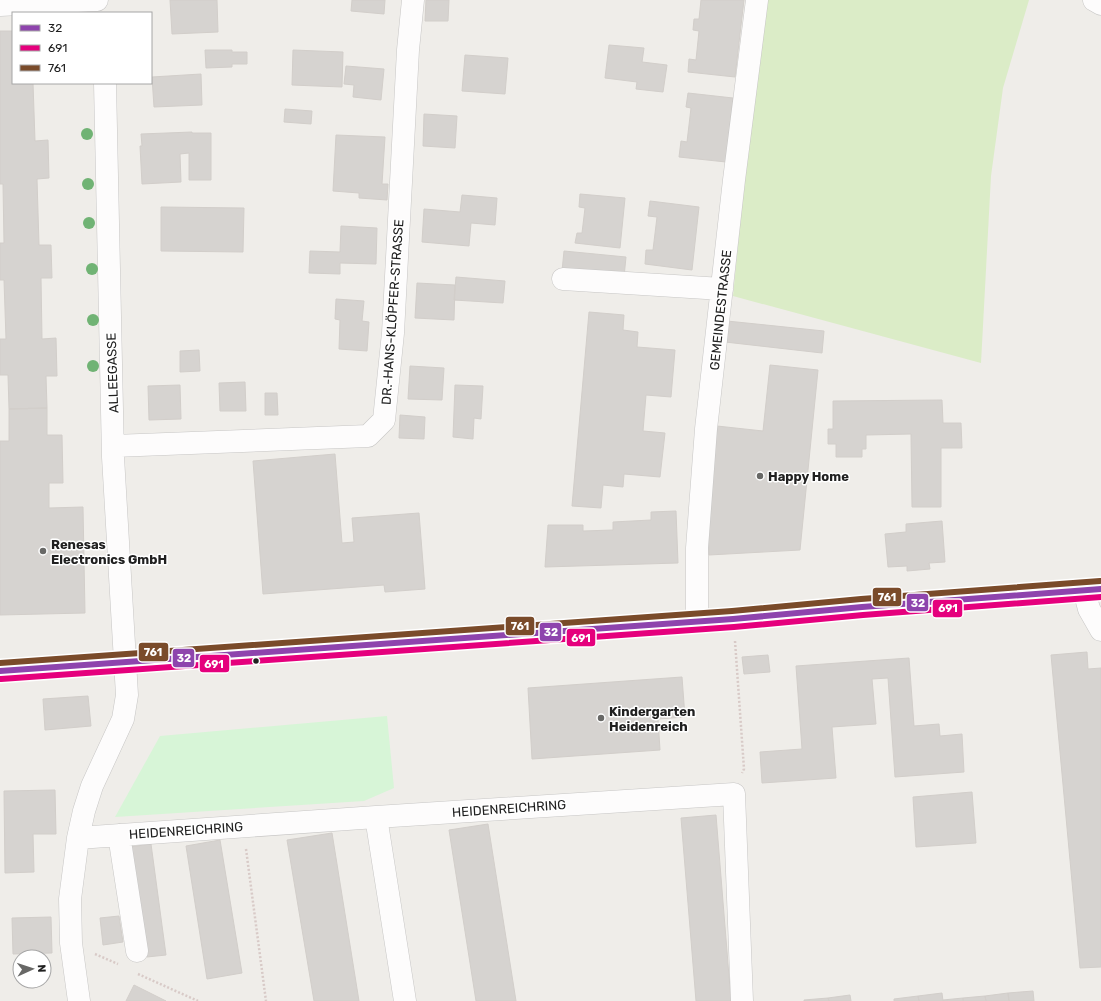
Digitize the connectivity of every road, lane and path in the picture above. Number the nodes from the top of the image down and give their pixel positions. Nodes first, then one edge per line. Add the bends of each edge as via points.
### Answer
1 (96, 0) edge
2 (102, 0) edge
3 (413, 0) edge
4 (757, 0) edge
5 (1094, 0) edge
6 (1101, 4) edge
7 (0, 5) edge
8 (102, 12) edge
9 (105, 84) edge
10 (563, 279) dead end
11 (722, 289) junction
12 (114, 446) junction
13 (1093, 590) edge
14 (733, 619) junction
15 (697, 622) junction
16 (1101, 630) edge
17 (125, 662) junction
18 (0, 671) edge
19 (734, 794) junction
20 (376, 817) junction
21 (244, 826) junction
22 (119, 835) junction
23 (78, 838) junction
24 (137, 951) dead end
25 (79, 1001) edge
26 (266, 1001) edge
27 (405, 1001) edge
28 (742, 1001) edge

1 - 7 street
2 - 8 street
3 - 12 street, DR.-HANS-KLÖPFER-STRASSE via 393,333 384,420 368,436
4 - 11 street, GEMEINDESTRASSE
5 - 6 street
9 - 12 street, ALLEEGASSE
10 - 11 street
11 - 15 street, GEMEINDESTRASSE via 706,429 697,548
12 - 17 street, ALLEEGASSE
13 - 14 main road
13 - 16 street via 1089,609
14 - 15 main road
14 - 19 path via 744,769
15 - 17 main road
17 - 18 main road
17 - 23 street, ALLEEGASSE via 127,695 124,719 92,786
19 - 20 street, HEIDENREICHRING
19 - 28 street
20 - 21 street, HEIDENREICHRING
20 - 27 street
21 - 22 street, HEIDENREICHRING
21 - 26 path
22 - 23 street, HEIDENREICHRING
22 - 24 street
23 - 25 street, ALLEEGASSE via 70,899 71,943

